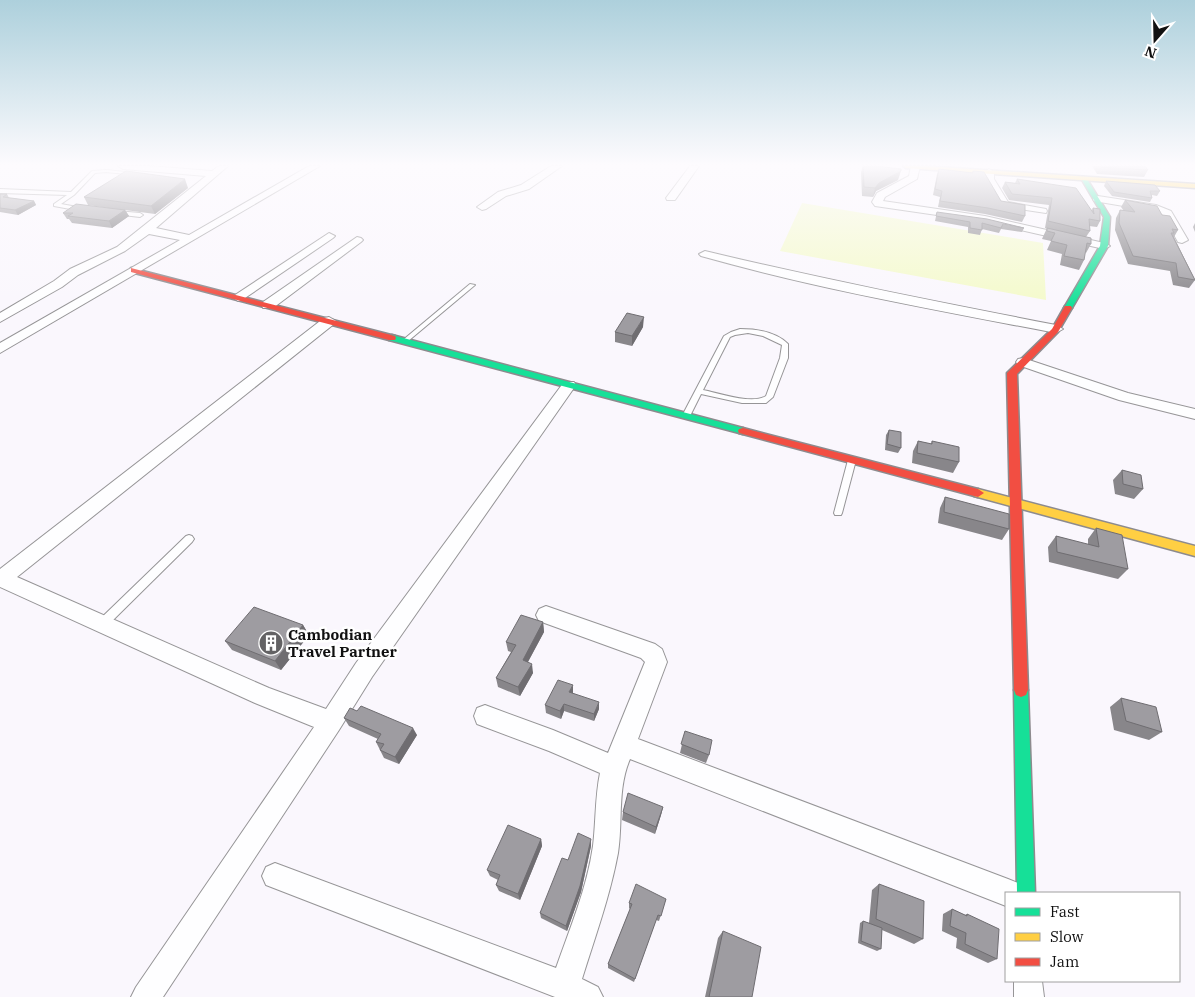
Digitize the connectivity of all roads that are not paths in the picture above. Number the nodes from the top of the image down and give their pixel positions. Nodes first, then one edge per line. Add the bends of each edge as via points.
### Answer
1 (113, 213) edge
2 (168, 213) edge
3 (233, 213) edge
4 (939, 213) edge
5 (1104, 213) edge
6 (1166, 213) edge
7 (140, 215) dead end
8 (147, 230) junction
9 (329, 236) dead end
10 (188, 238) junction
11 (357, 240) dead end
12 (1182, 240) dead end
13 (1104, 246) junction
14 (705, 254) dead end
15 (134, 270) junction
16 (472, 285) dead end
17 (238, 297) junction
18 (268, 305) junction
19 (0, 318) edge
20 (329, 321) junction
21 (1056, 329) junction
22 (405, 341) junction
23 (0, 349) edge
24 (1023, 362) junction
25 (569, 385) junction
26 (699, 391) junction
27 (1195, 414) edge
28 (686, 416) junction
29 (852, 460) junction
30 (1018, 503) junction
31 (838, 512) dead end
32 (189, 539) dead end
33 (1195, 551) edge
34 (0, 579) edge
35 (546, 615) dead end
36 (102, 624) junction
37 (485, 716) dead end
38 (331, 722) junction
39 (619, 756) junction
40 (275, 876) dead end
41 (1005, 892) edge
42 (1026, 892) edge
43 (1028, 982) edge
44 (577, 992) edge
45 (146, 997) edge
46 (1029, 997) edge

1 - 7 lane
2 - 8 street
3 - 10 street
4 - 13 street via 985,219
5 - 13 street
6 - 12 street
8 - 10 street
8 - 19 street
9 - 17 street
10 - 15 street
11 - 18 street
13 - 21 street
14 - 21 street via 880,295
15 - 17 street
15 - 23 street
16 - 22 lane
17 - 18 street
18 - 20 street
20 - 22 street
20 - 34 street
21 - 24 street
22 - 25 street
24 - 27 street via 1124,397
24 - 30 street via 1012,373
25 - 28 street
25 - 38 street via 364,670
26 - 26 lane via 732,332 768,336 785,344 784,358 769,397 762,401 742,401
26 - 28 lane
28 - 29 street
29 - 30 street
29 - 31 lane
30 - 33 street
30 - 42 street
32 - 36 lane
34 - 36 street
35 - 39 street via 642,648 654,656 654,668
36 - 38 street via 263,696
37 - 39 street via 553,740
38 - 45 street
39 - 41 street
39 - 44 street via 609,789 606,845
40 - 44 street
43 - 46 street

